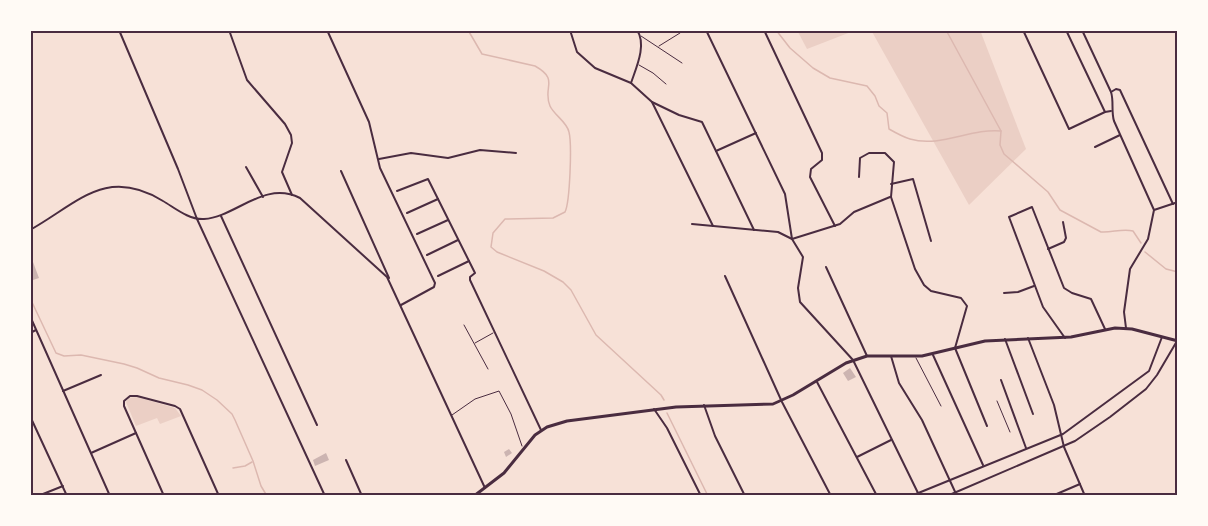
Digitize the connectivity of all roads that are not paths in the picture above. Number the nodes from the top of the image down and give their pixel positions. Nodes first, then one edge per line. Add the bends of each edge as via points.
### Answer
1 (119, 30) edge
2 (229, 30) edge
3 (327, 30) edge
4 (570, 30) edge
5 (638, 30) edge
6 (706, 30) edge
7 (764, 30) edge
8 (1023, 30) edge
9 (1066, 30) edge
10 (1082, 30) edge
11 (680, 33) dead end
12 (641, 36) junction
13 (657, 47) junction
14 (682, 63) dead end
15 (638, 64) junction
16 (631, 83) junction
17 (666, 84) dead end
18 (1111, 92) junction
19 (652, 102) junction
20 (1111, 111) junction
21 (1106, 112) junction
22 (756, 133) junction
23 (1120, 135) junction
24 (1095, 147) dead end
25 (716, 151) junction
26 (516, 153) dead end
27 (379, 159) junction
28 (246, 167) dead end
29 (341, 171) dead end
30 (859, 177) dead end
31 (891, 184) junction
32 (398, 191) dead end
33 (292, 195) junction
34 (263, 196) junction
35 (891, 197) junction
36 (438, 199) junction
37 (1178, 202) edge
38 (1173, 204) junction
39 (1154, 210) junction
40 (407, 213) dead end
41 (221, 216) junction
42 (196, 219) junction
43 (448, 220) junction
44 (1063, 222) dead end
45 (692, 224) dead end
46 (713, 226) junction
47 (835, 226) junction
48 (30, 230) edge
49 (754, 230) junction
50 (417, 234) dead end
51 (792, 239) junction
52 (458, 240) junction
53 (931, 241) dead end
54 (1048, 249) junction
55 (427, 255) dead end
56 (469, 261) junction
57 (826, 267) dead end
58 (438, 276) dead end
59 (725, 276) dead end
60 (391, 284) junction
61 (1034, 286) junction
62 (1004, 293) dead end
63 (401, 305) junction
64 (30, 316) edge
65 (464, 325) dead end
66 (1126, 328) junction
67 (1105, 329) junction
68 (36, 330) junction
69 (30, 333) edge
70 (495, 333) junction
71 (1162, 337) junction
72 (1028, 338) junction
73 (1065, 338) junction
74 (1005, 339) junction
75 (1178, 341) edge
76 (474, 344) junction
77 (955, 348) junction
78 (933, 355) junction
79 (867, 356) junction
80 (891, 356) junction
81 (915, 357) junction
82 (853, 360) junction
83 (488, 369) dead end
84 (101, 375) dead end
85 (1001, 380) dead end
86 (816, 381) junction
87 (63, 391) junction
88 (782, 402) junction
89 (997, 402) dead end
90 (704, 405) junction
91 (941, 406) dead end
92 (654, 409) junction
93 (1034, 414) dead end
94 (452, 415) junction
95 (30, 416) edge
96 (317, 425) dead end
97 (987, 426) dead end
98 (542, 430) junction
99 (1010, 432) dead end
100 (136, 433) junction
101 (1063, 434) junction
102 (891, 440) junction
103 (523, 447) junction
104 (1064, 447) junction
105 (1026, 448) junction
106 (91, 453) junction
107 (857, 457) junction
108 (346, 460) dead end
109 (983, 465) junction
110 (950, 479) junction
111 (1080, 484) junction
112 (63, 486) junction
113 (486, 488) junction
114 (918, 493) junction
115 (956, 494) edge
116 (38, 496) edge
117 (67, 496) edge
118 (110, 496) edge
119 (164, 496) edge
120 (219, 496) edge
121 (325, 496) edge
122 (362, 496) edge
123 (474, 496) edge
124 (701, 496) edge
125 (745, 496) edge
126 (831, 496) edge
127 (877, 496) edge
128 (911, 496) edge
129 (947, 496) edge
130 (1052, 496) edge
131 (1085, 496) edge

1 - 42 street
2 - 33 street via 247,80 291,135 282,172
3 - 27 street via 365,112
4 - 16 street via 577,52 591,66
5 - 12 street
6 - 22 street
7 - 47 street via 822,153 822,160 810,171 810,177
8 - 21 street via 1069,129
9 - 21 street
10 - 18 street
11 - 13 lane
12 - 13 lane
12 - 15 street
13 - 14 lane
15 - 16 street
15 - 17 lane
16 - 19 street
18 - 20 street
18 - 38 street via 1120,90
19 - 25 street via 702,122
19 - 46 street
20 - 21 street
20 - 23 street
22 - 25 street
22 - 51 street via 786,197
23 - 24 street
23 - 39 street
25 - 49 street
26 - 27 street via 480,150 448,158 411,153
27 - 63 street via 435,283
28 - 34 street
29 - 60 street
30 - 31 street via 862,155 885,153 894,164
31 - 35 street
31 - 53 street via 913,178
32 - 36 street via 428,179
33 - 34 street
33 - 60 street via 307,204
34 - 41 street
35 - 47 street via 854,212
35 - 77 street via 913,265 924,285 935,293 966,302
36 - 40 street
36 - 43 street
37 - 38 street
38 - 39 street
39 - 66 street via 1148,239 1130,269 1124,312
41 - 42 street
41 - 96 street
42 - 48 street via 143,190 118,186 90,194
42 - 121 street
43 - 50 street
43 - 52 street
44 - 54 street via 1064,242
45 - 46 street
46 - 49 street
47 - 51 street
49 - 51 street via 781,233
51 - 82 street via 803,257 800,302
52 - 55 street
52 - 56 street
54 - 61 street via 1032,207 1009,217
54 - 67 street via 1064,288 1091,299
56 - 58 street
56 - 70 street via 475,273 470,280
57 - 79 street
59 - 88 street
60 - 63 street
61 - 62 street
61 - 73 street via 1046,312
63 - 94 street
64 - 68 street
65 - 76 lane
66 - 67 main road
66 - 71 main road
67 - 73 main road
68 - 69 street
68 - 87 street
70 - 76 lane
70 - 98 street
71 - 75 main road
71 - 101 street via 1149,371
72 - 73 main road
72 - 74 main road
72 - 101 street
74 - 77 main road
74 - 93 street
75 - 104 street via 1146,389
76 - 83 lane
77 - 78 main road
77 - 97 street
78 - 81 main road
78 - 109 street
79 - 80 main road
79 - 82 main road
80 - 81 main road
80 - 110 street via 899,383
81 - 91 lane
82 - 86 main road
82 - 102 street
84 - 87 street
85 - 105 street
86 - 88 main road
86 - 107 street
87 - 106 street
88 - 90 main road
88 - 126 street
89 - 99 lane
90 - 92 main road
90 - 125 street
92 - 98 main road via 567,421
92 - 124 street
94 - 103 lane via 478,398 499,391
94 - 113 street
95 - 112 street
98 - 103 main road
100 - 106 street
100 - 119 street
100 - 120 street via 124,406 129,396 175,406
101 - 104 street
101 - 105 street
102 - 107 street
102 - 114 street
103 - 113 main road via 504,473
104 - 111 street
104 - 115 street
105 - 109 street
106 - 118 street
107 - 127 street
108 - 122 street
109 - 110 street
110 - 114 street
110 - 115 street
111 - 130 street
111 - 131 street
112 - 116 street
112 - 117 street
113 - 123 main road
114 - 128 street
115 - 129 street

